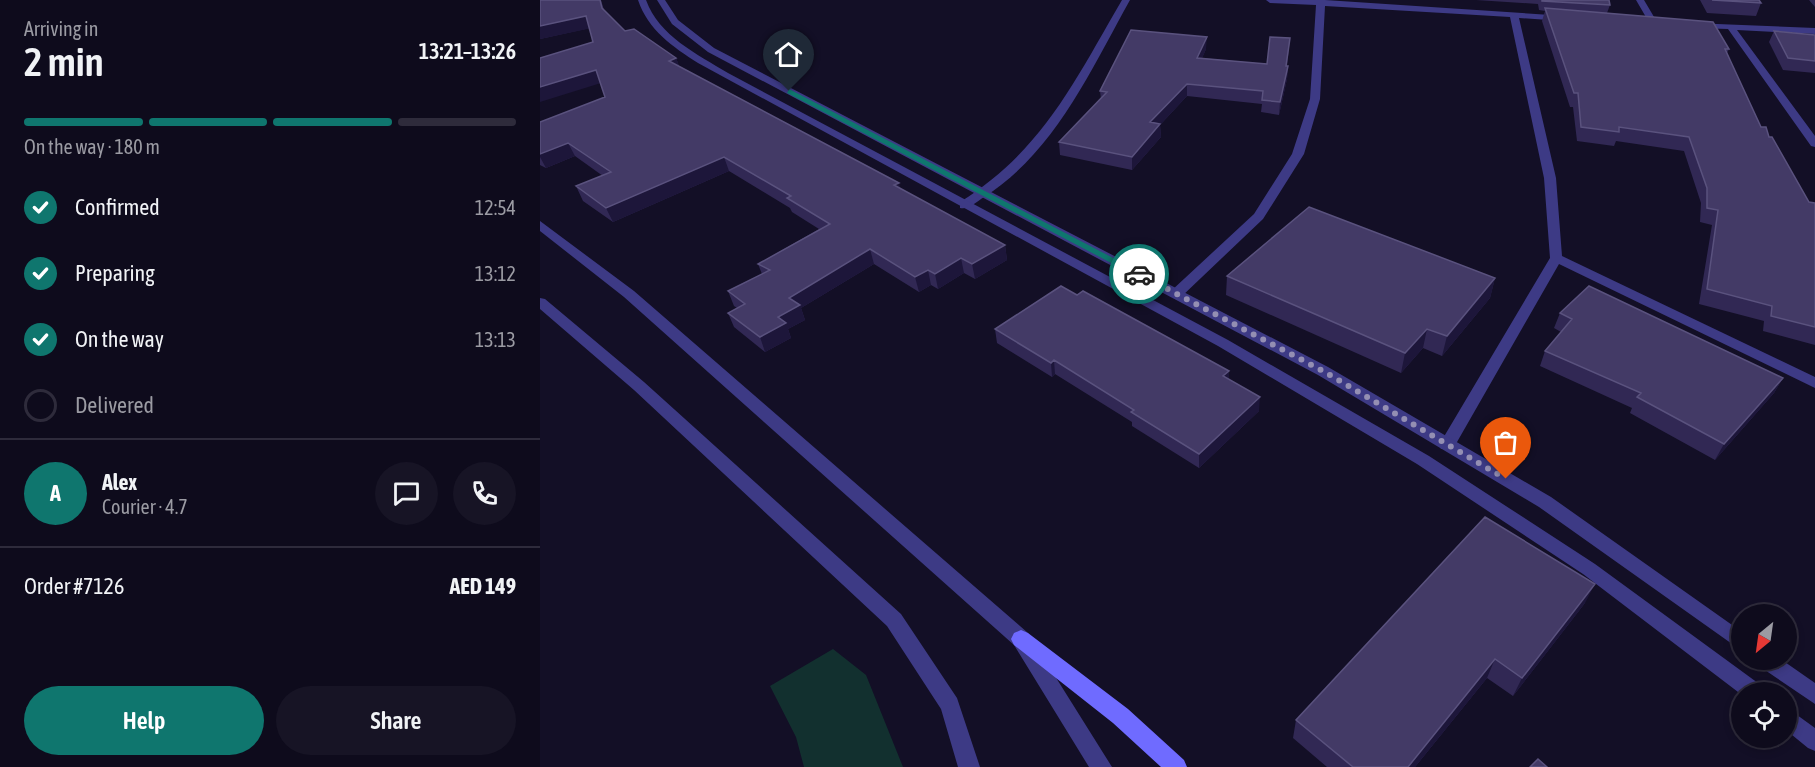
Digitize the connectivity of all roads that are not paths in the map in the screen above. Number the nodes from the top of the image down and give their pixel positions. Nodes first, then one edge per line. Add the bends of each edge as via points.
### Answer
1 (642, 0) edge
2 (661, 0) edge
3 (1126, 0) edge
4 (1269, 0) edge
5 (1640, 0) edge
6 (1321, 2) edge
7 (1514, 15) junction
8 (1572, 18) edge
9 (1641, 22) edge
10 (1653, 22) junction
11 (1664, 23) edge
12 (1686, 24) edge
13 (1730, 26) junction
14 (1815, 31) edge
15 (1810, 129) edge
16 (1815, 144) edge
17 (985, 194) junction
18 (964, 205) junction
19 (540, 225) edge
20 (1556, 258) junction
21 (1176, 294) junction
22 (540, 302) edge
23 (1815, 383) edge
24 (1448, 445) junction
25 (1731, 635) edge
26 (1021, 639) junction
27 (1780, 670) edge
28 (1740, 682) edge
29 (1815, 695) edge
30 (1797, 726) edge
31 (1815, 741) edge
32 (969, 767) edge
33 (1101, 767) edge
34 (1176, 767) edge

1 - 18 street via 643,8 661,30 685,50
2 - 17 street via 683,29 711,50
3 - 17 street via 1069,103 1026,155
4 - 6 street
5 - 10 street
6 - 7 street
6 - 21 street via 1315,99 1298,154 1259,216
7 - 8 street
7 - 20 street via 1550,178
9 - 10 street
10 - 11 street
12 - 13 street
13 - 14 street
13 - 15 street
15 - 16 street
17 - 18 street
17 - 21 street
18 - 28 street via 1223,344 1423,460 1589,568
19 - 26 street via 629,294
20 - 23 street
20 - 24 street
21 - 24 street via 1323,371
22 - 32 street via 639,386 894,620 950,705
24 - 25 street via 1545,502
26 - 33 street
26 - 34 main road via 1099,699
27 - 29 street
30 - 31 street

